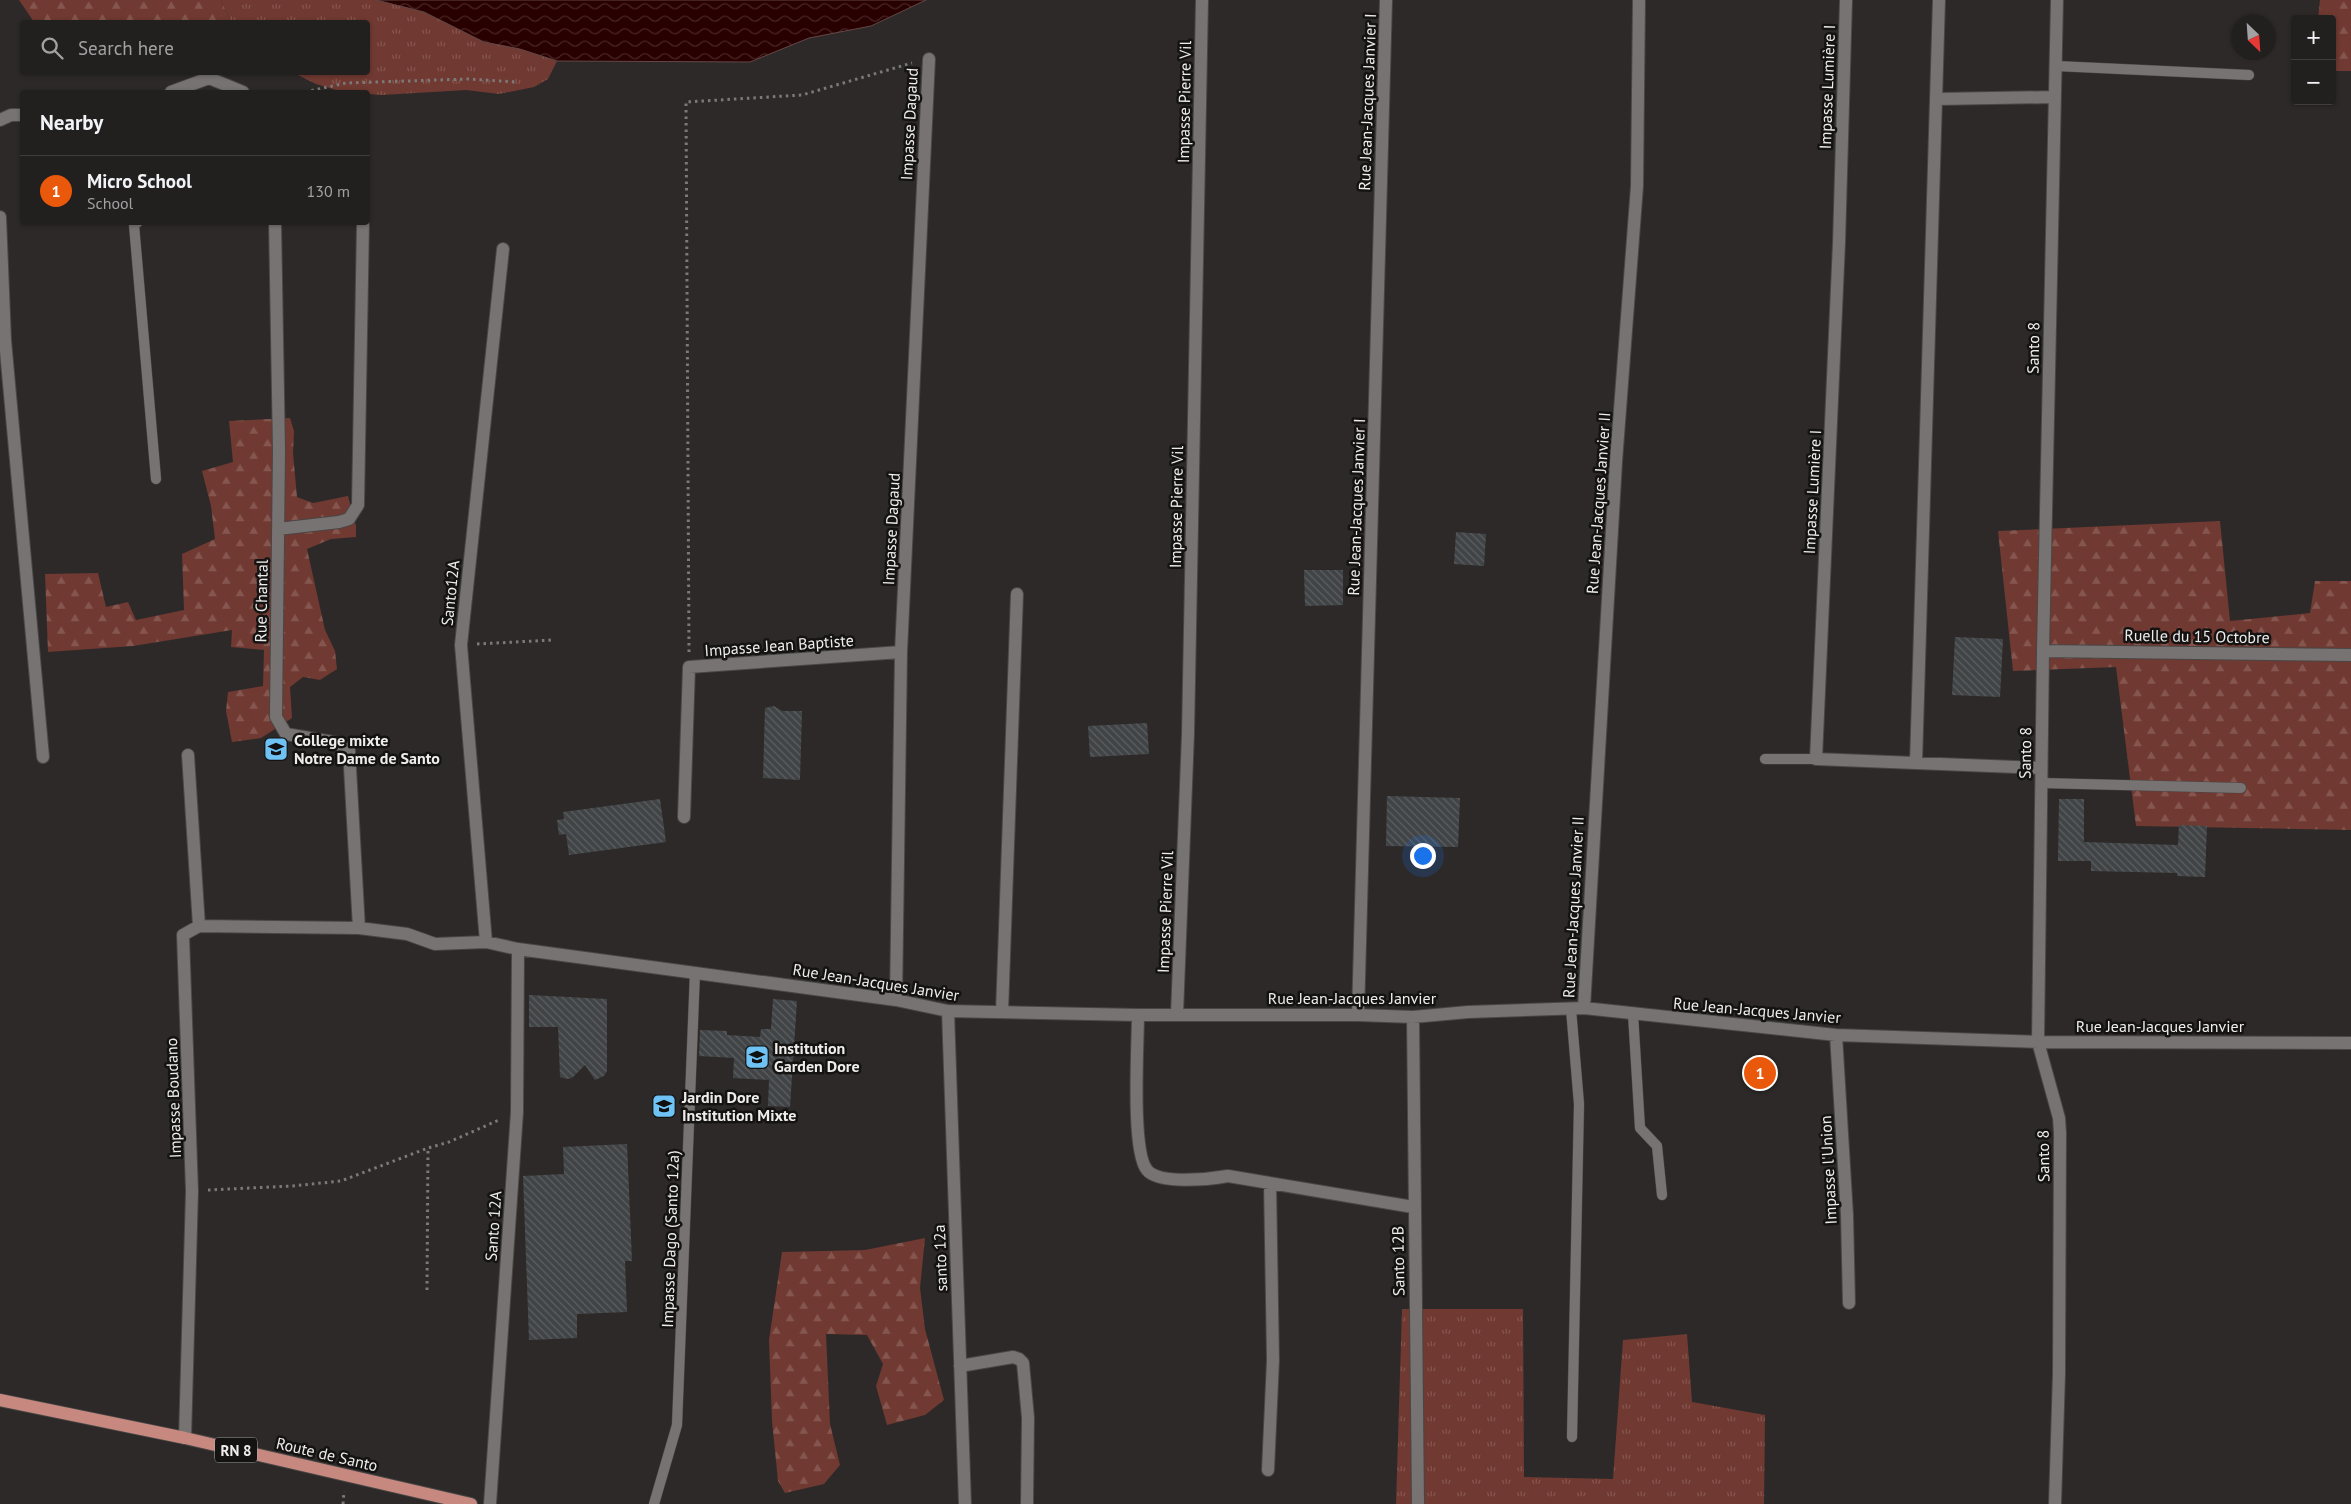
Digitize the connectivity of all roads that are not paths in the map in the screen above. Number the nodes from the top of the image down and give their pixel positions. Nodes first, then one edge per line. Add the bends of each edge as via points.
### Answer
1 (1202, 0) edge
2 (1386, 0) edge
3 (1640, 0) edge
4 (1846, 0) edge
5 (1939, 0) edge
6 (2057, 0) edge
7 (928, 59) road end
8 (2056, 66) junction
9 (2249, 75) dead end
10 (176, 90) edge
11 (238, 90) edge
12 (2055, 97) junction
13 (1937, 99) junction
14 (20, 115) edge
15 (0, 120) edge
16 (0, 217) edge
17 (134, 225) edge
18 (275, 225) edge
19 (363, 225) edge
20 (503, 249) dead end
21 (156, 479) dead end
22 (278, 529) junction
23 (1017, 594) dead end
24 (2043, 651) junction
25 (901, 652) junction
26 (2351, 655) edge
27 (188, 755) dead end
28 (43, 757) dead end
29 (1765, 759) dead end
30 (1816, 759) junction
31 (1916, 763) junction
32 (2041, 768) junction
33 (2041, 783) junction
34 (2241, 788) dead end
35 (684, 817) dead end
36 (199, 926) junction
37 (359, 928) junction
38 (486, 942) junction
39 (518, 949) junction
40 (695, 972) junction
41 (896, 1000) junction
42 (1577, 1009) junction
43 (948, 1011) junction
44 (1002, 1012) junction
45 (1138, 1014) junction
46 (1177, 1014) junction
47 (1358, 1014) junction
48 (1633, 1014) junction
49 (1413, 1017) junction
50 (1836, 1035) junction
51 (2038, 1042) junction
52 (2351, 1043) edge
53 (1270, 1183) junction
54 (1662, 1195) dead end
55 (1414, 1207) junction
56 (1849, 1303) dead end
57 (960, 1366) junction
58 (0, 1400) edge
59 (1572, 1437) dead end
60 (185, 1438) junction
61 (1268, 1470) dead end
62 (471, 1504) edge
63 (490, 1504) edge
64 (654, 1504) edge
65 (965, 1504) edge
66 (1027, 1504) edge
67 (1418, 1504) edge
68 (2056, 1504) edge

1 - 46 street, Impasse Pierre Vil via 1188,734
2 - 47 street, Rue Jean-Jacques Janvier I
3 - 42 street, Rue Jean-Jacques Janvier II via 1638,186
4 - 30 street, Impasse Lumière I via 1839,243
5 - 13 street
6 - 8 street, Santo 8
7 - 25 street, Impasse Dagaud
8 - 9 lane
8 - 12 street, Santo 8
10 - 11 street via 208,78
12 - 13 street
12 - 24 street, Santo 8
13 - 31 street
14 - 15 street
16 - 28 street via 5,340
17 - 21 lane
18 - 22 street, Rue Chantal
19 - 22 street via 358,505 349,519 339,522
20 - 38 street, Santo12A via 461,645
22 - 37 street, Rue Chantal via 276,717 286,734 333,742 349,750
23 - 44 street
24 - 26 street, Ruelle du 15 Octobre
24 - 32 street, Santo 8
25 - 35 street, Impasse Jean Baptiste via 689,667
25 - 41 street, Impasse Dagaud
27 - 36 street
29 - 30 lane
30 - 31 street
31 - 32 street
32 - 33 street, Santo 8
33 - 34 lane
33 - 51 street, Santo 8
36 - 37 street
36 - 60 street, Impasse Boudano via 184,935 192,1190
37 - 38 street, Rue Jean-Jacques Janvier via 407,934 435,944
38 - 39 street, Rue Jean-Jacques Janvier
39 - 40 street, Rue Jean-Jacques Janvier
39 - 63 street, Santo 12A via 517,1112
40 - 41 street, Rue Jean-Jacques Janvier
40 - 64 lane, Impasse Dago (Santo 12a) via 677,1425
41 - 43 street, Rue Jean-Jacques Janvier
42 - 48 street, Rue Jean-Jacques Janvier
42 - 49 street, Rue Jean-Jacques Janvier
42 - 59 lane via 1579,1104
43 - 44 street, Rue Jean-Jacques Janvier
43 - 57 street, santo 12a
44 - 45 street, Rue Jean-Jacques Janvier
45 - 46 street, Rue Jean-Jacques Janvier
45 - 53 street via 1138,1129 1140,1158 1147,1171 1175,1178 1202,1180 1228,1176
46 - 47 street, Rue Jean-Jacques Janvier
47 - 49 street, Rue Jean-Jacques Janvier
48 - 50 street, Rue Jean-Jacques Janvier
48 - 54 lane via 1640,1128 1657,1146
49 - 55 street, Santo 12B
50 - 51 street, Rue Jean-Jacques Janvier
50 - 56 street, Impasse l'Union
51 - 52 street, Rue Jean-Jacques Janvier
51 - 68 street, Santo 8 via 2059,1118 2060,1133
53 - 55 street
53 - 61 street via 1273,1360
55 - 67 street, Santo 12B
57 - 65 street, santo 12a
57 - 66 street via 1013,1357 1023,1363 1028,1418
58 - 60 main road, Route de Santo / RN 8
60 - 62 main road, Route de Santo / RN 8

